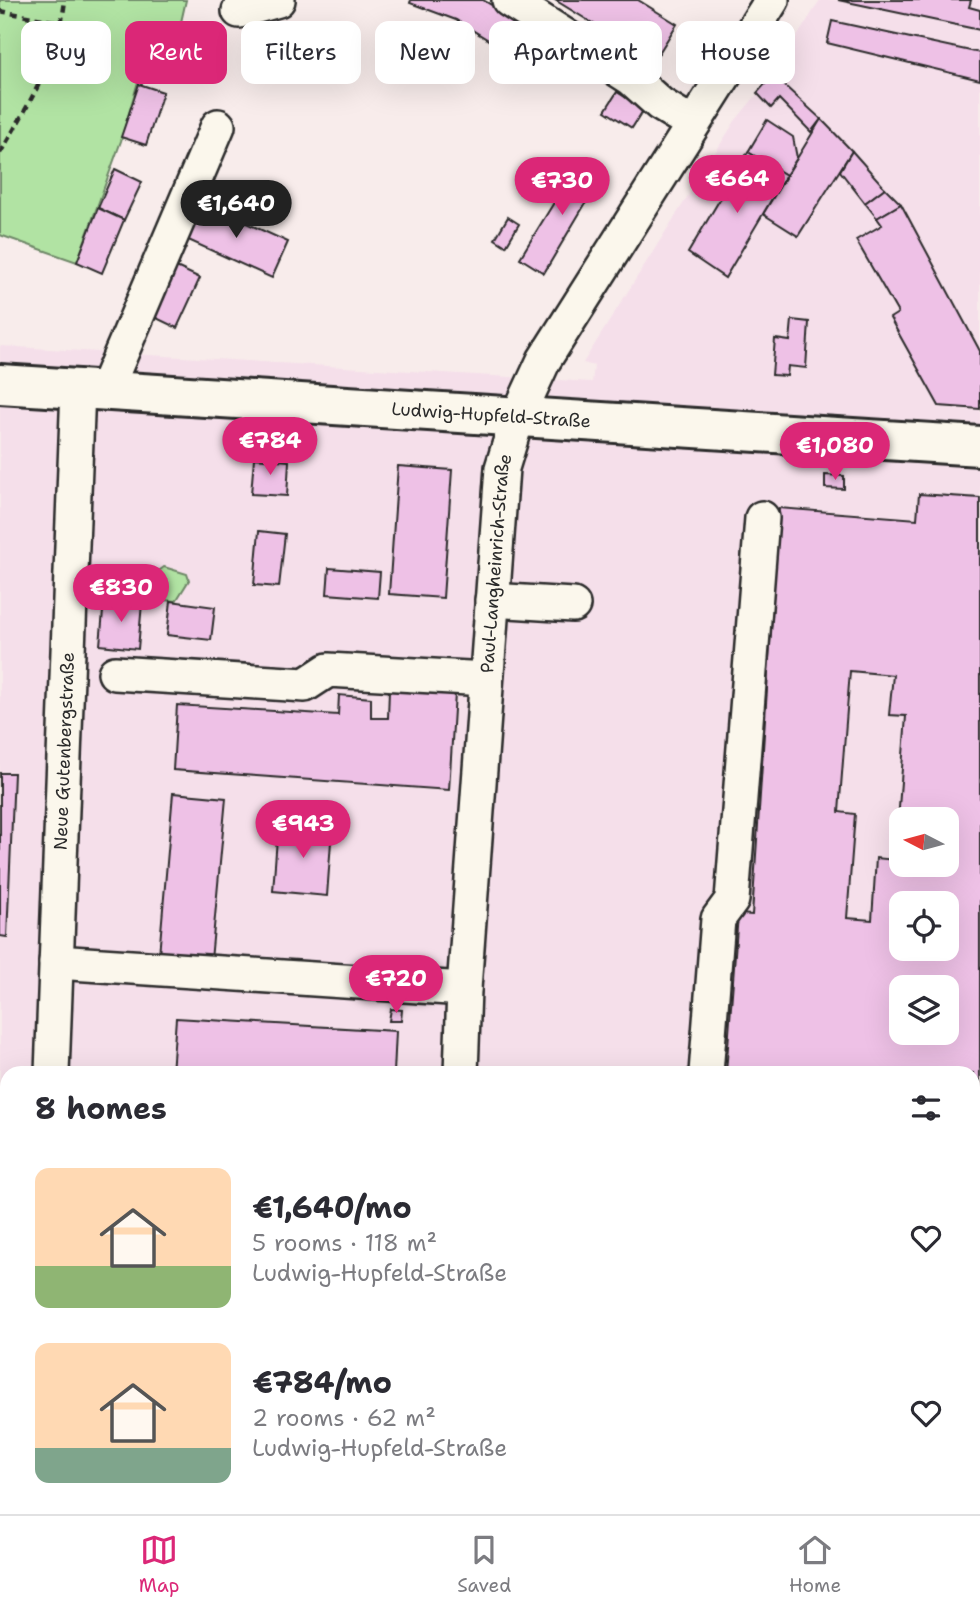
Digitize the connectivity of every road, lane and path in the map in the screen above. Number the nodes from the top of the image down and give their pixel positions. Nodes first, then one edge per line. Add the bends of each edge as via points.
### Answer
1 (65, 0) edge
2 (278, 0) edge
3 (509, 0) edge
4 (772, 0) edge
5 (0, 11) edge
6 (239, 11) dead end
7 (52, 21) edge
8 (63, 21) edge
9 (39, 84) edge
10 (693, 124) junction
11 (218, 126) dead end
12 (0, 153) edge
13 (0, 384) edge
14 (92, 389) junction
15 (518, 416) junction
16 (980, 446) edge
17 (762, 518) dead end
18 (492, 600) junction
19 (573, 605) dead end
20 (116, 673) dead end
21 (486, 679) junction
22 (56, 962) junction
23 (464, 989) junction
24 (52, 1066) edge
25 (461, 1066) edge
26 (707, 1066) edge

1 - 8 path
2 - 6 street
3 - 10 street
4 - 10 street, Paul-Langheinrich-Straße
5 - 7 path
9 - 12 path
10 - 15 street, Paul-Langheinrich-Straße via 544,360
11 - 14 street
13 - 14 main road, Ludwig-Hupfeld-Straße
14 - 15 main road, Ludwig-Hupfeld-Straße
14 - 22 street, Neue Gutenbergstraße
15 - 16 main road, Ludwig-Hupfeld-Straße
15 - 18 street, Paul-Langheinrich-Straße via 502,468
17 - 26 street via 733,900 718,919
18 - 19 street
18 - 21 street, Paul-Langheinrich-Straße
20 - 21 street via 305,685 328,670
21 - 23 street, Paul-Langheinrich-Straße
22 - 23 street
22 - 24 street, Neue Gutenbergstraße
23 - 25 street, Paul-Langheinrich-Straße

